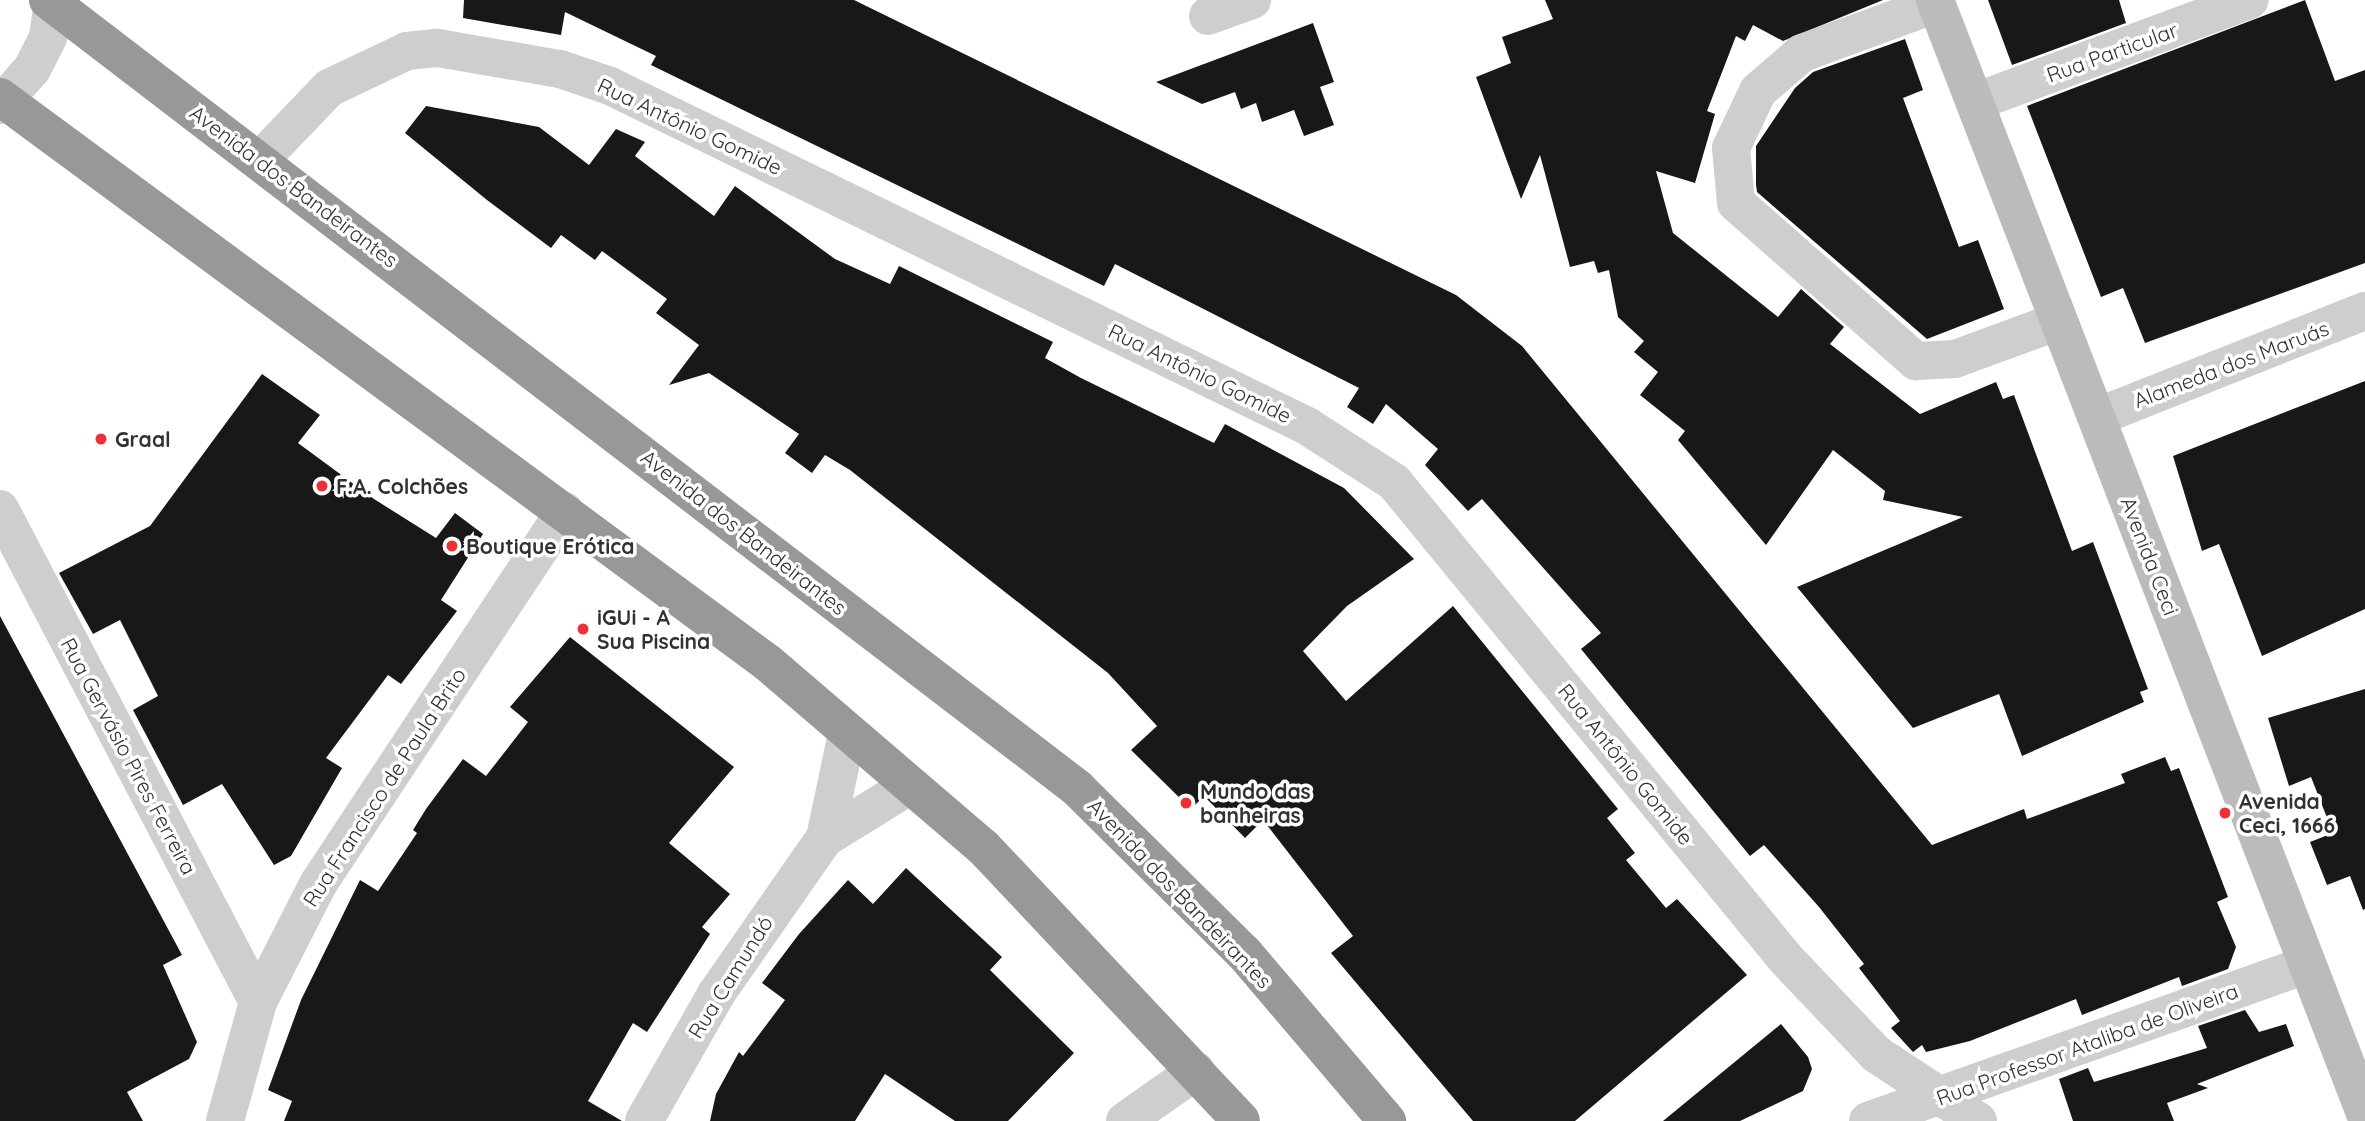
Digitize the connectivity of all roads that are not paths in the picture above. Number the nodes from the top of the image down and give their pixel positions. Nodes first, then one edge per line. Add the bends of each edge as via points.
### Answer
1 (1252, 0) edge
2 (2249, 0) edge
3 (51, 1) edge
4 (1936, 2) edge
5 (1208, 16) dead end
6 (2, 101) edge
7 (1975, 102) junction
8 (259, 161) junction
9 (2365, 311) edge
10 (2056, 322) junction
11 (2097, 417) junction
12 (0, 509) edge
13 (565, 511) junction
14 (846, 734) junction
15 (909, 786) junction
16 (825, 838) junction
17 (2305, 965) junction
18 (258, 1002) junction
19 (2354, 1052) edge
20 (1196, 1070) junction
21 (1943, 1098) junction
22 (2365, 1113) edge
23 (225, 1121) edge
24 (644, 1121) edge
25 (1125, 1121) edge
26 (1241, 1121) edge
27 (1387, 1121) edge
28 (1868, 1121) edge
29 (1978, 1121) edge

1 - 5 street
2 - 7 street, Rua Particular
3 - 6 street via 48,37
3 - 8 highway, Avenida dos Bandeirantes
4 - 7 street, Avenida Ceci
4 - 10 street via 1802,54 1758,91 1731,148 1736,204 1916,361 1955,359
6 - 13 highway
7 - 10 street, Avenida Ceci
8 - 21 street, Rua Antônio Gomide via 329,88 407,51 438,48 560,69 610,86 1307,426 1394,482 1786,959 1876,1054
8 - 27 highway, Avenida dos Bandeirantes via 1077,788 1244,953
9 - 11 street, Alameda dos Maruás
10 - 11 street, Avenida Ceci
11 - 17 street, Avenida Ceci
12 - 18 street, Rua Gervásio Pires Ferreira
13 - 14 highway via 757,654
13 - 18 street, Rua Francisco de Paula Brito via 358,820
14 - 15 highway
14 - 16 street, Rua Camundó
15 - 16 street, Rua Camundó
15 - 20 highway via 983,848
16 - 24 street, Rua Camundó via 716,994
17 - 19 street, Avenida Ceci
17 - 21 street, Rua Professor Ataliba de Oliveira
18 - 23 street, Rua Francisco de Paula Brito
19 - 22 street, Avenida Ceci
20 - 25 street
20 - 26 highway
21 - 28 street, Rua Professor Ataliba de Oliveira
21 - 29 street, Rua Antônio Gomide

